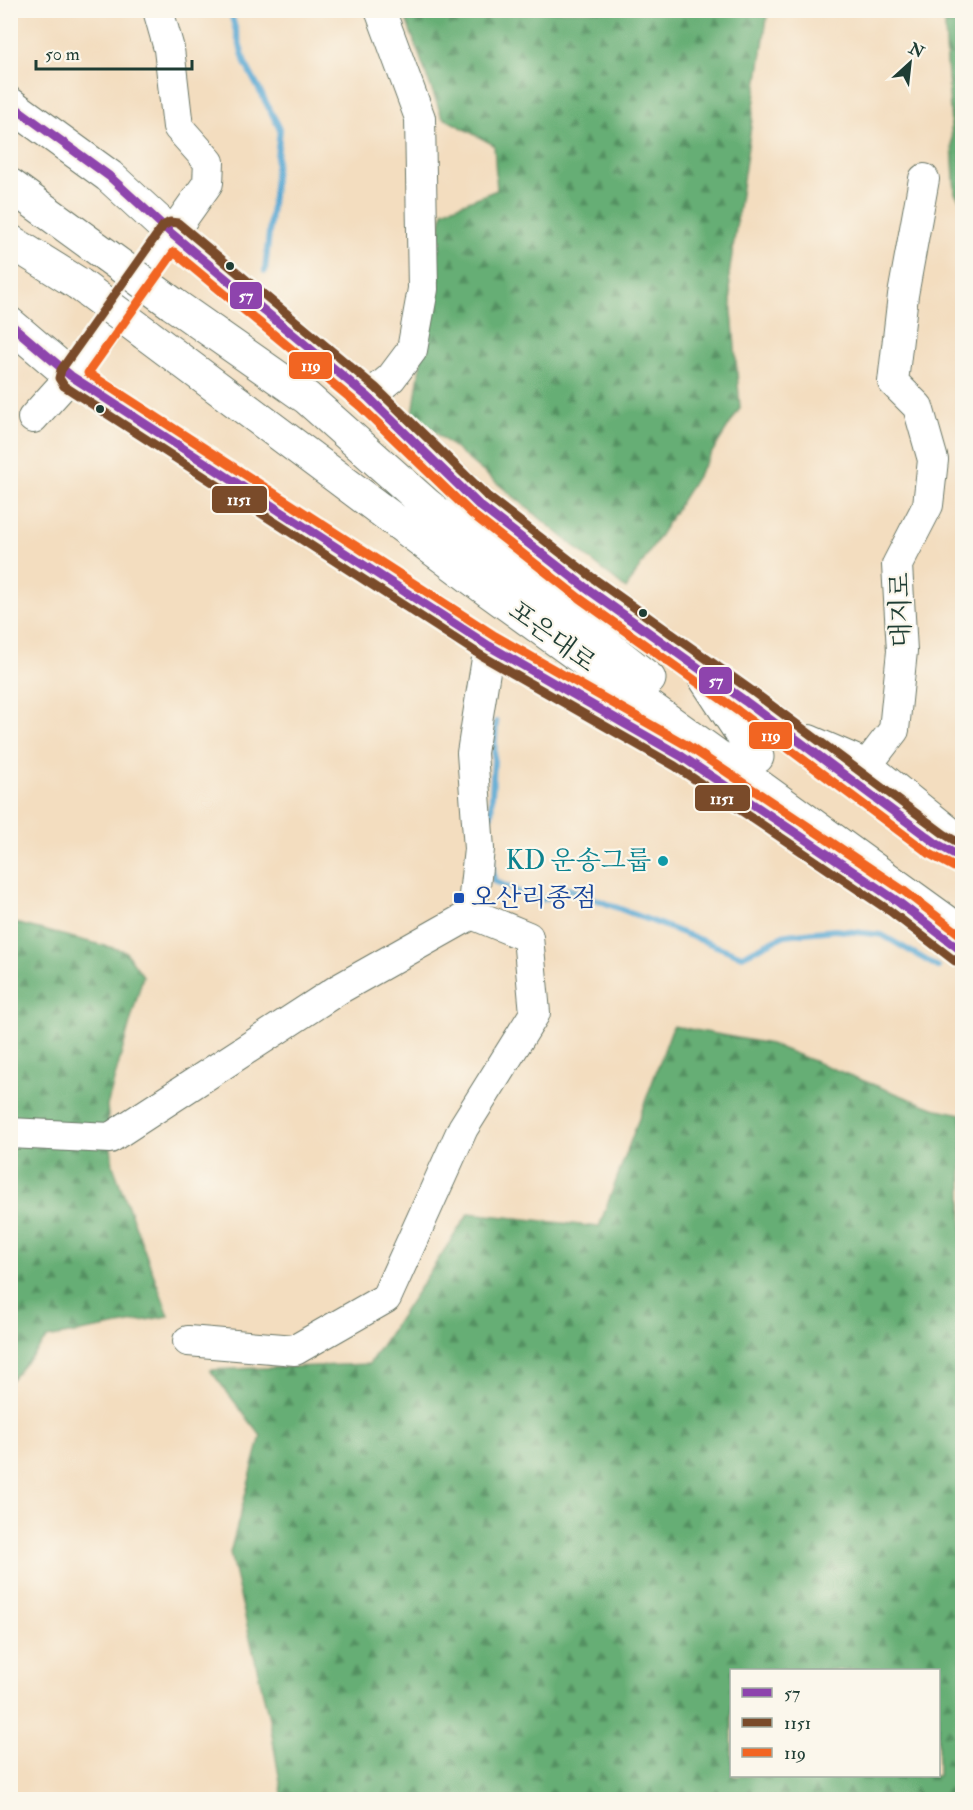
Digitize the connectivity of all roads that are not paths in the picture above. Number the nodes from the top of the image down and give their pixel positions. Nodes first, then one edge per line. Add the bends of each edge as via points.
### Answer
1 (158, 10) edge
2 (380, 10) edge
3 (10, 104) edge
4 (924, 179) dead end
5 (10, 185) edge
6 (172, 234) junction
7 (10, 241) edge
8 (10, 324) edge
9 (71, 376) junction
10 (368, 397) junction
11 (33, 418) dead end
12 (514, 576) junction
13 (586, 588) junction
14 (489, 646) junction
15 (699, 669) junction
16 (793, 736) junction
17 (757, 757) junction
18 (867, 765) junction
19 (963, 842) edge
20 (963, 858) edge
21 (897, 901) junction
22 (949, 911) edge
23 (472, 914) junction
24 (963, 933) edge
25 (963, 951) edge
26 (10, 1132) edge
27 (188, 1341) dead end

1 - 6 street via 169,49 178,127 209,162 208,183
2 - 10 street via 420,118 423,289 412,350 391,378
3 - 6 main road via 109,176
4 - 18 street, 대지로 via 903,295 893,382 918,407 933,460 927,505 897,565 902,651 894,730
5 - 12 main road, 포은대로, bridge via 307,398
6 - 9 street
6 - 10 main road
7 - 22 main road, 포은대로, bridge via 79,284 489,591
8 - 9 main road
9 - 11 street
9 - 14 street
10 - 13 main road via 479,505
12 - 13 main road
12 - 17 main road, 포은대로 via 719,733
13 - 15 main road
14 - 21 main road via 681,756
14 - 23 street via 472,753 479,849
15 - 16 main road
15 - 17 main road
16 - 18 street
16 - 20 main road via 937,844
17 - 22 main road, 포은대로
18 - 19 street
21 - 22 main road
21 - 25 main road
22 - 24 main road, 포은대로
23 - 26 street via 339,989 110,1138
23 - 27 street via 528,937 535,1013 463,1128 386,1298 295,1350

